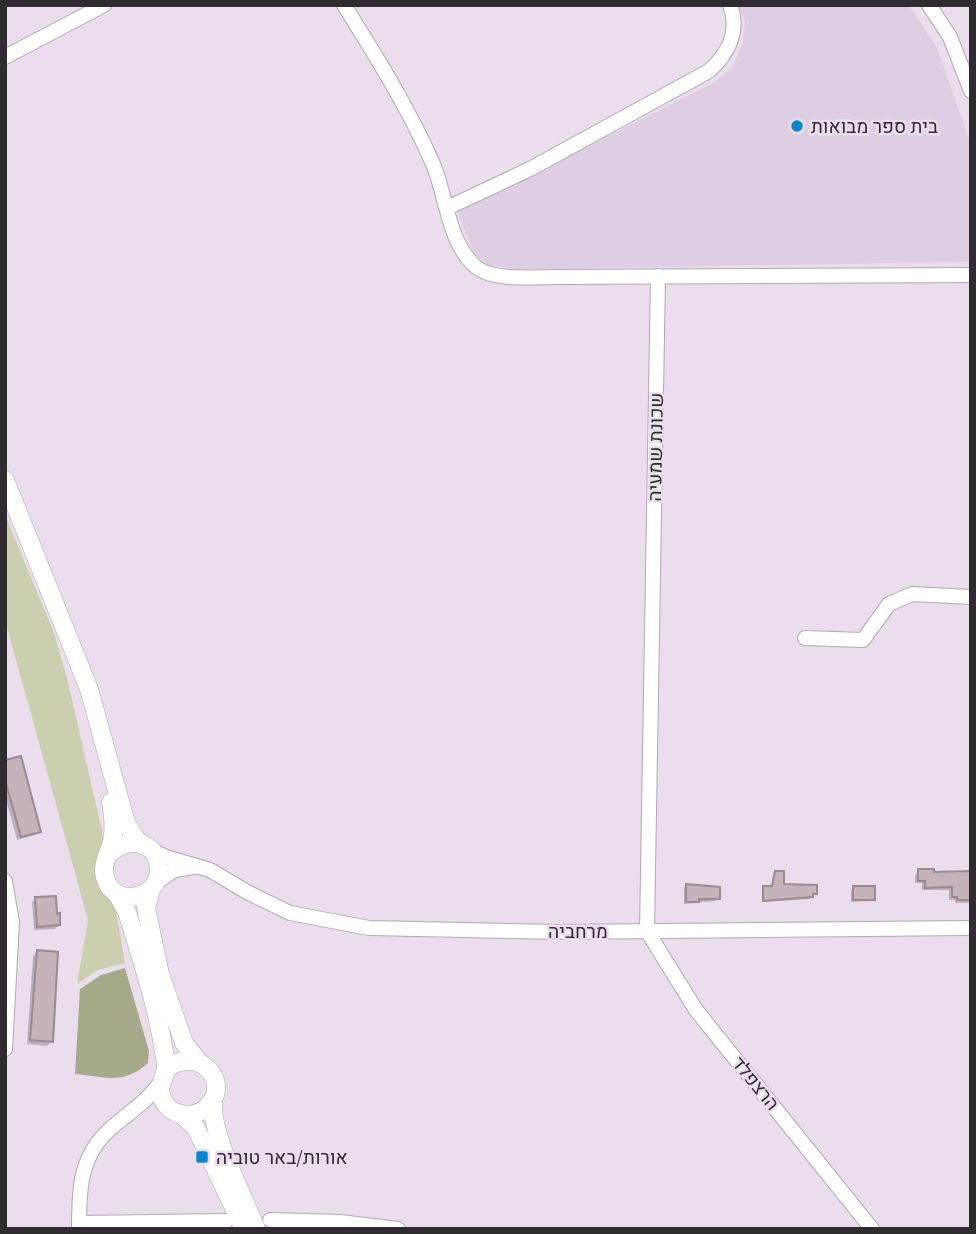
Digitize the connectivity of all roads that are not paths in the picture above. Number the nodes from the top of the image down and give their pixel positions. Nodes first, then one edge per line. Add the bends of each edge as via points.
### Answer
1 (104, 5) edge
2 (344, 5) edge
3 (730, 5) edge
4 (929, 5) edge
5 (5, 57) edge
6 (971, 91) edge
7 (447, 208) junction
8 (971, 275) edge
9 (658, 276) junction
10 (5, 480) edge
11 (971, 597) edge
12 (805, 638) dead end
13 (105, 750) junction
14 (147, 847) junction
15 (110, 853) junction
16 (199, 866) junction
17 (5, 881) edge
18 (154, 886) junction
19 (117, 894) junction
20 (971, 928) edge
21 (648, 931) junction
22 (6, 1049) edge
23 (199, 1062) junction
24 (163, 1077) junction
25 (213, 1100) junction
26 (176, 1112) junction
27 (130, 1115) junction
28 (226, 1221) dead end
29 (263, 1224) edge
30 (79, 1226) edge
31 (244, 1229) edge
32 (398, 1229) edge
33 (872, 1229) edge

1 - 5 street
2 - 7 street via 408,116 433,166
3 - 7 street via 734,27 729,46 709,71 530,169
4 - 6 street via 950,37
7 - 9 street via 466,256 490,274
8 - 9 street
9 - 21 street, שכונת שמעיה
10 - 13 main road via 89,689
11 - 12 street via 912,594 889,604 863,640
13 - 14 main road via 126,823
13 - 15 main road via 113,821
14 - 15 main road via 125,843
14 - 16 street, מרחביה
14 - 18 main road via 159,865
15 - 19 main road via 103,870
16 - 18 street via 174,870
16 - 21 street, מרחביה via 290,913 369,928
17 - 22 street via 12,922
18 - 19 main road via 135,898
18 - 23 main road via 146,908 160,974 184,1043
19 - 24 main road via 124,903 159,1027
20 - 21 street, מרחביה
21 - 33 street, הרצפלד via 696,1010
23 - 24 main road via 182,1060
23 - 25 main road via 212,1074
24 - 26 main road via 161,1097
24 - 27 street
25 - 26 main road via 200,1112
25 - 29 main road via 220,1138
26 - 27 street via 159,1106
26 - 31 main road via 196,1128
27 - 30 street via 106,1133 86,1160 79,1186
28 - 30 street
29 - 32 street via 340,1222

